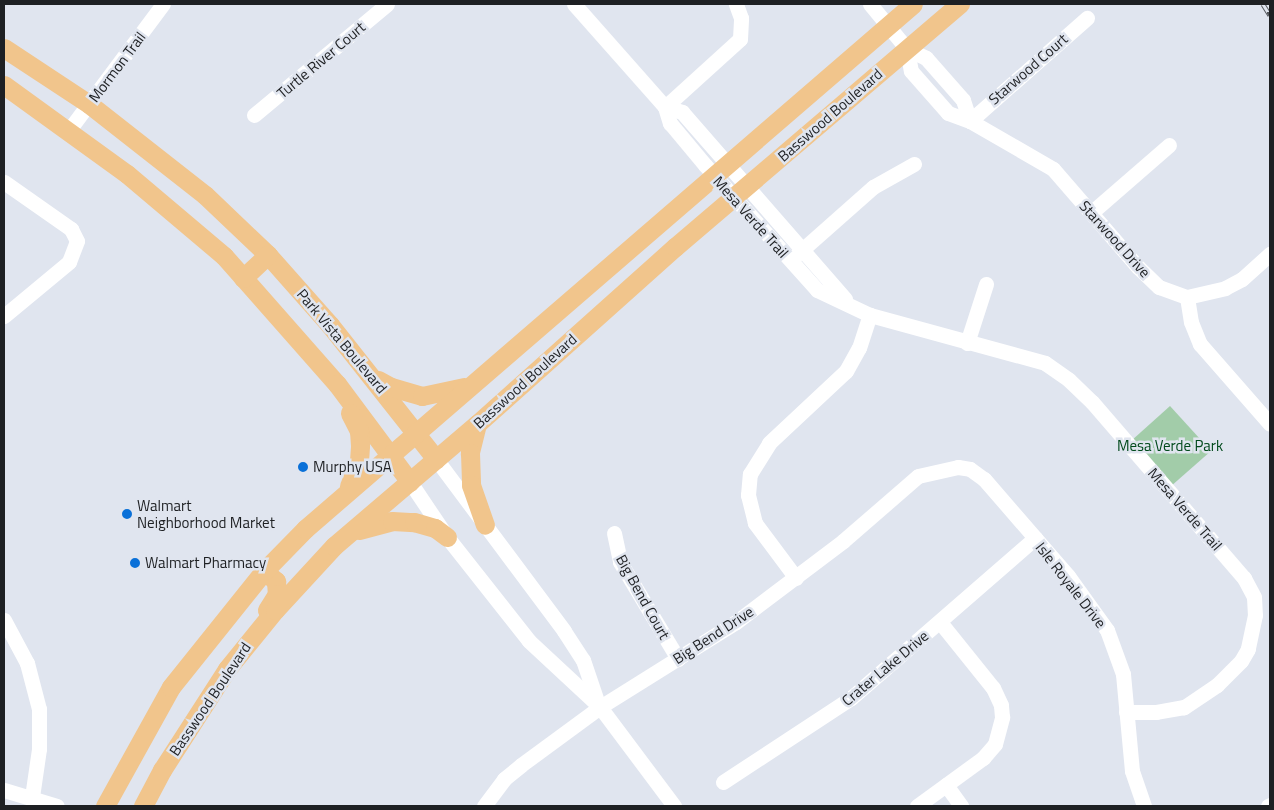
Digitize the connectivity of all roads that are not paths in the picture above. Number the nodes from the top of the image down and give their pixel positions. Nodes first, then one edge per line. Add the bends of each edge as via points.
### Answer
1 (163, 4) edge
2 (387, 4) edge
3 (574, 4) edge
4 (736, 4) edge
5 (870, 4) edge
6 (913, 4) edge
7 (960, 4) edge
8 (1087, 18) dead end
9 (887, 26) junction
10 (4, 48) edge
11 (907, 49) junction
12 (4, 85) edge
13 (89, 104) junction
14 (665, 107) junction
15 (254, 115) dead end
16 (970, 120) junction
17 (70, 130) junction
18 (1169, 145) dead end
19 (914, 164) dead end
20 (721, 170) junction
21 (4, 182) edge
22 (741, 192) junction
23 (1092, 212) junction
24 (1270, 254) edge
25 (268, 255) junction
26 (796, 255) junction
27 (244, 278) junction
28 (986, 284) dead end
29 (587, 286) junction
30 (1187, 297) junction
31 (606, 307) junction
32 (870, 315) junction
33 (4, 316) edge
34 (967, 343) junction
35 (371, 376) junction
36 (337, 384) junction
37 (470, 385) junction
38 (477, 424) junction
39 (1270, 424) edge
40 (415, 432) junction
41 (389, 454) junction
42 (436, 459) junction
43 (945, 467) joint
44 (410, 482) junction
45 (347, 491) junction
46 (485, 525) junction
47 (614, 534) dead end
48 (346, 536) junction
49 (447, 537) junction
50 (1035, 538) junction
51 (264, 571) junction
52 (796, 578) junction
53 (4, 620) edge
54 (940, 622) junction
55 (678, 659) junction
56 (227, 669) junction
57 (600, 707) junction
58 (1126, 712) junction
59 (723, 782) dead end
60 (946, 785) junction
61 (4, 790) edge
62 (32, 797) junction
63 (57, 806) edge
64 (105, 806) edge
65 (143, 806) edge
66 (484, 806) edge
67 (674, 806) edge
68 (918, 806) edge
69 (962, 806) edge
70 (1144, 806) edge

1 - 13 street, Mormon Trail
2 - 15 street, Turtle River Court
3 - 14 street, Mesa Verde Trail
4 - 14 street via 741,18 740,39
5 - 9 street
6 - 9 main road, Basswood Boulevard
7 - 11 main road, Basswood Boulevard
8 - 16 street, Starwood Court
9 - 11 street
9 - 20 main road, Basswood Boulevard
10 - 13 main road, Park Vista Boulevard
11 - 16 street via 926,58 963,100
11 - 22 main road, Basswood Boulevard
12 - 17 main road, Park Vista Boulevard
13 - 17 street, Mormon Trail
13 - 25 main road, Park Vista Boulevard via 206,195
14 - 20 street, Mesa Verde Trail via 682,112
16 - 23 street, Starwood Drive via 1054,169
17 - 27 main road, Park Vista Boulevard via 183,219
18 - 23 street
19 - 26 street via 873,187
20 - 22 street, Mesa Verde Trail
20 - 29 main road, Basswood Boulevard
21 - 33 street via 71,229 77,241 69,262
22 - 26 street, Mesa Verde Trail
22 - 31 main road, Basswood Boulevard
23 - 30 street, Starwood Drive via 1159,287
24 - 30 street via 1242,279 1225,288
25 - 27 main road
25 - 35 main road, Park Vista Boulevard
26 - 32 street, Mesa Verde Trail via 817,290
27 - 36 main road, Park Vista Boulevard
28 - 34 street
29 - 31 main road
29 - 37 main road, Basswood Boulevard
30 - 39 street via 1191,322 1200,344
31 - 38 main road, Basswood Boulevard
32 - 34 street, Mesa Verde Trail
32 - 52 street via 859,348 846,371 769,443 750,474 748,495 755,523
34 - 58 street, Mesa Verde Trail via 1040,361 1069,380 1208,534 1244,578 1254,597 1253,630 1248,649 1217,686 1173,710
35 - 37 main road via 391,387 422,396
35 - 40 main road, Park Vista Boulevard
36 - 41 main road, Park Vista Boulevard
36 - 45 main road via 359,431 359,461
37 - 40 main road, Basswood Boulevard
38 - 42 main road, Basswood Boulevard
38 - 46 main road via 470,453 470,485
40 - 41 main road, Basswood Boulevard
40 - 42 main road, Park Vista Boulevard
41 - 44 main road, Park Vista Boulevard
41 - 45 main road, Basswood Boulevard
42 - 44 main road, Basswood Boulevard
42 - 46 street, Park Vista Boulevard
43 - 50 street, Isle Royale Drive via 970,469 984,479
43 - 52 street, Big Bend Drive via 918,476
44 - 48 main road, Basswood Boulevard
44 - 49 street, Park Vista Boulevard
45 - 51 main road, Basswood Boulevard
46 - 57 street, Park Vista Boulevard via 526,577 583,660
47 - 55 street, Big Bend Court via 620,562
48 - 49 main road via 371,524 392,520 435,528
48 - 56 main road, Basswood Boulevard via 274,610
49 - 57 street, Park Vista Boulevard via 529,641
50 - 54 street, Crater Lake Drive
50 - 58 street, Isle Royale Drive via 1068,576 1107,630 1123,674
51 - 56 main road via 276,580 277,594 241,641
51 - 64 main road, Basswood Boulevard via 172,687
52 - 55 street, Big Bend Drive
53 - 62 street via 27,663 38,709 39,749
54 - 59 street, Crater Lake Drive via 851,698
54 - 60 street via 993,688 1001,705 1002,717 995,744 983,758
55 - 57 street, Big Bend Drive
56 - 65 main road, Basswood Boulevard via 162,770
57 - 66 street, Big Bend Drive via 504,779
57 - 67 street, Park Vista Boulevard
58 - 70 street, Isle Royale Drive via 1132,771
60 - 68 street
60 - 69 street
61 - 62 street
62 - 63 street

